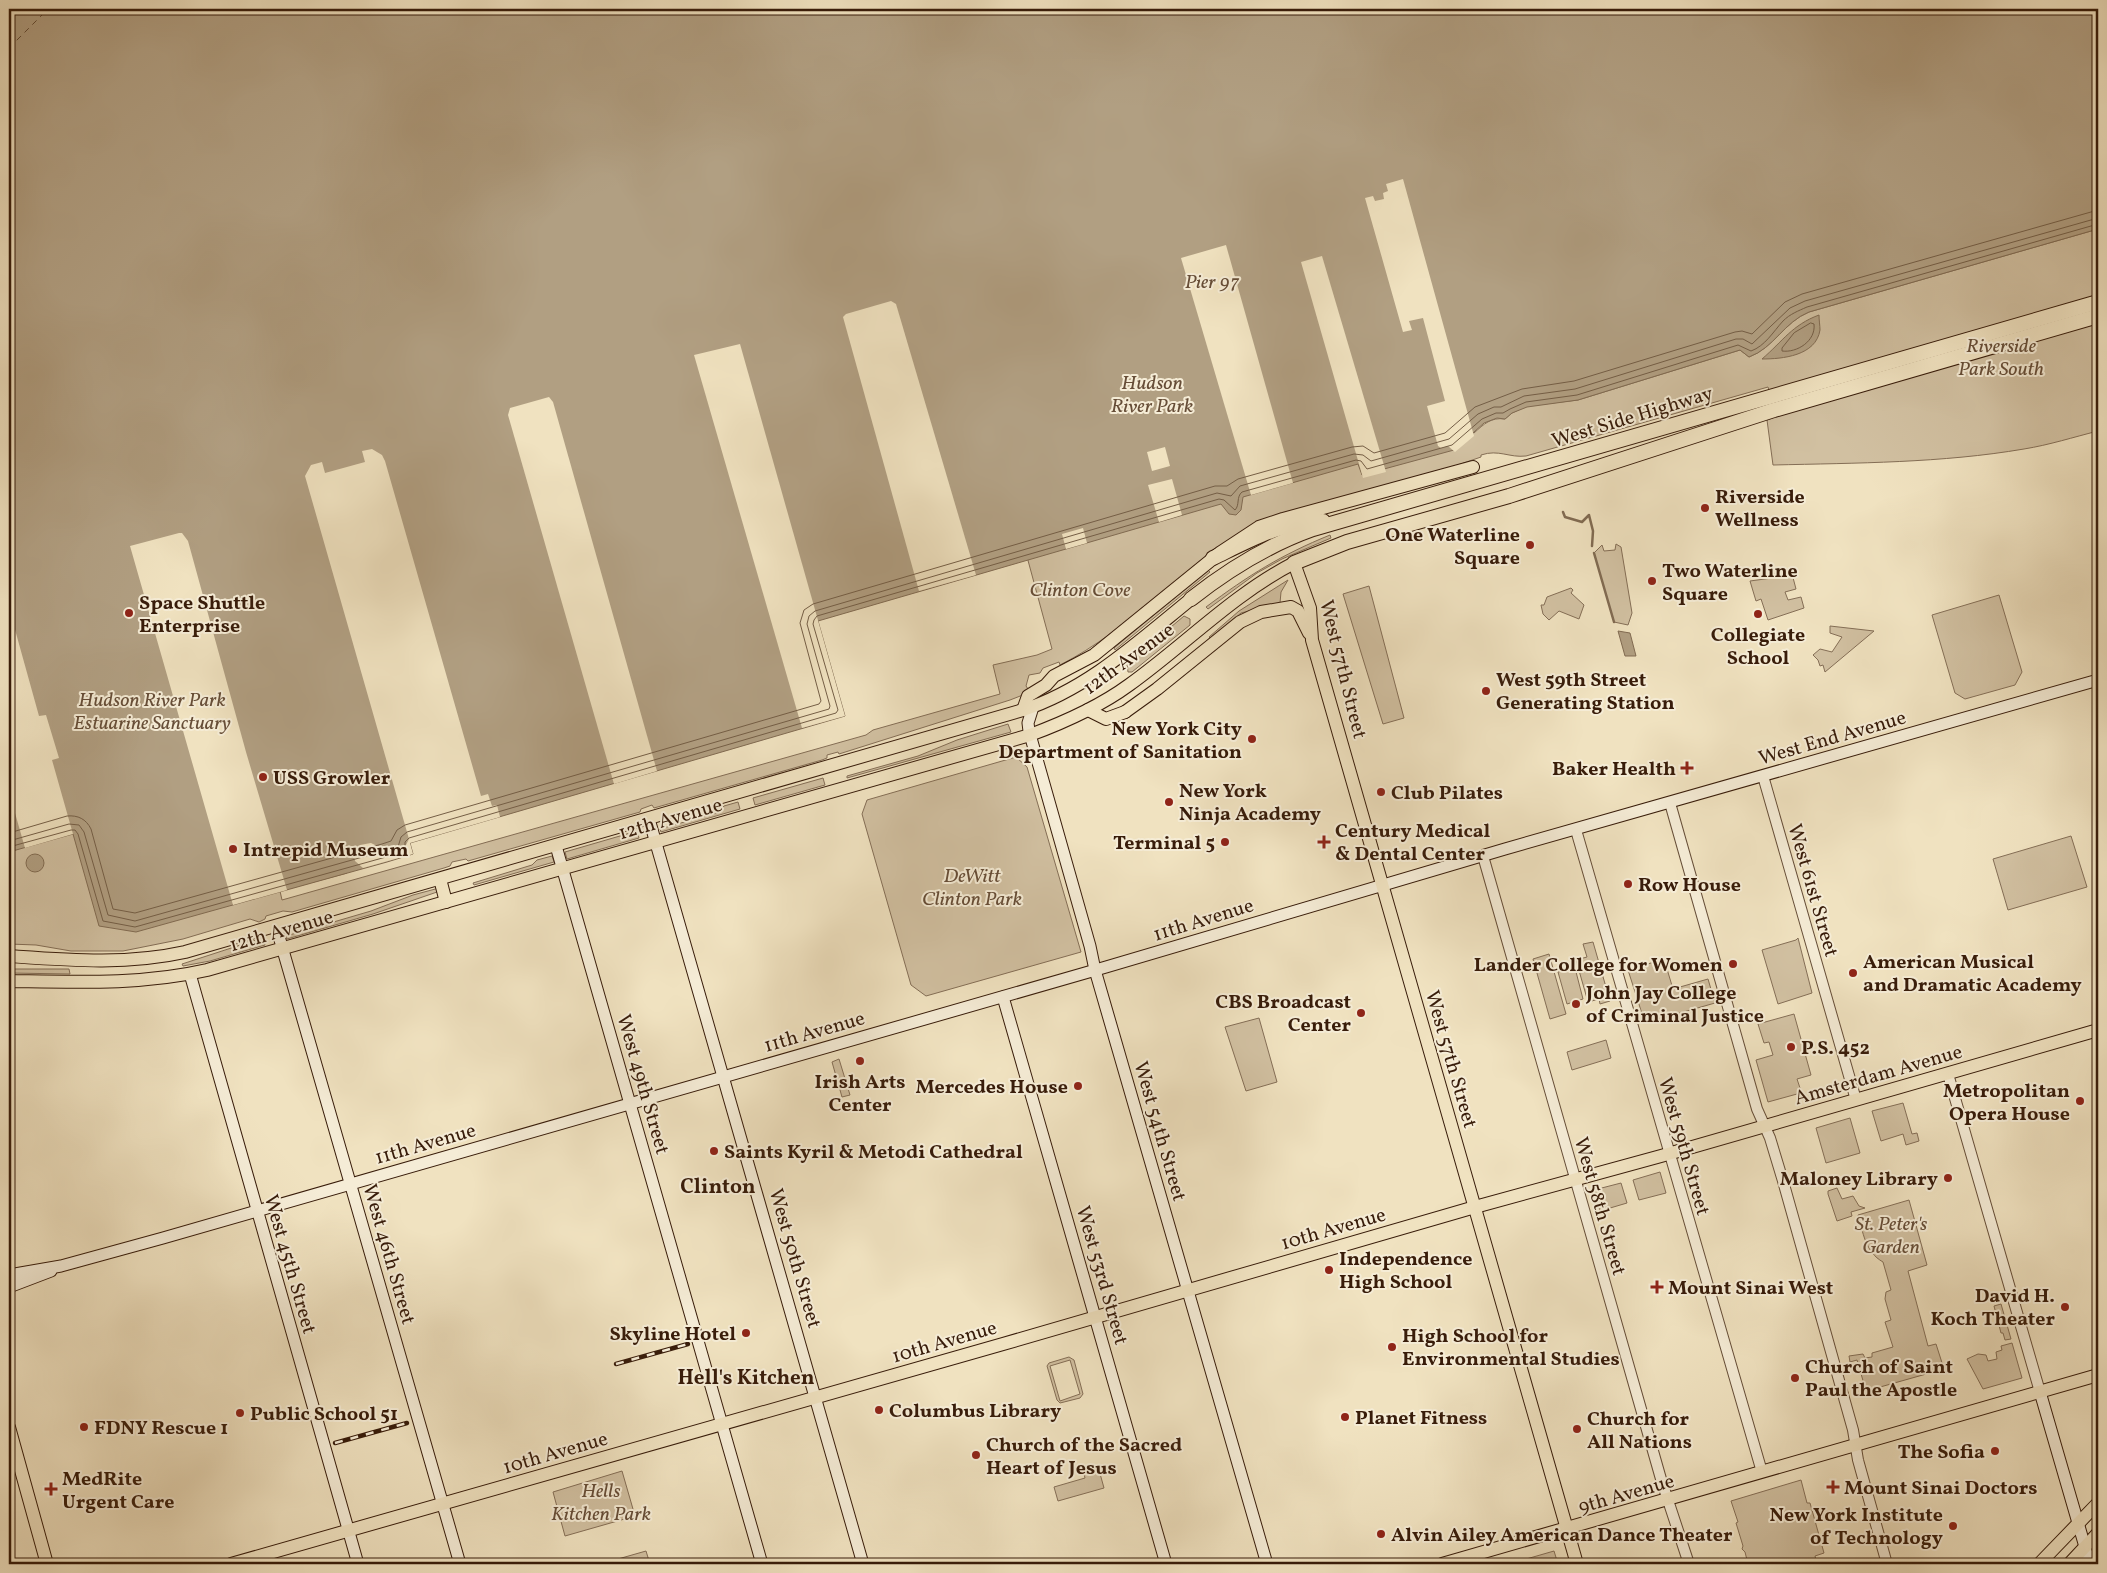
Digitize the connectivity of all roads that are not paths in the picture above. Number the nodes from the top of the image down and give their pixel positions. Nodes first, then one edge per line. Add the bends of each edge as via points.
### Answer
1 (2098, 302) edge
2 (2098, 316) edge
3 (1473, 467) dead end
4 (1341, 521) junction
5 (1213, 558) junction
6 (1294, 563) junction
7 (1191, 599) joint
8 (1312, 640) junction
9 (2098, 680) edge
10 (1028, 708) junction
11 (1088, 710) junction
12 (1030, 735) junction
13 (1763, 776) junction
14 (1670, 803) junction
15 (649, 819) junction
16 (1576, 830) junction
17 (656, 842) junction
18 (556, 846) junction
19 (1483, 856) junction
20 (562, 869) junction
21 (440, 879) junction
22 (1384, 885) junction
23 (446, 902) junction
24 (276, 926) junction
25 (283, 949) junction
26 (9, 956) edge
27 (1095, 970) junction
28 (190, 974) junction
29 (9, 981) edge
30 (1003, 997) junction
31 (2098, 1030) edge
32 (1948, 1074) junction
33 (724, 1077) junction
34 (1856, 1100) junction
35 (630, 1103) junction
36 (1765, 1126) junction
37 (1669, 1154) junction
38 (1576, 1179) junction
39 (350, 1184) junction
40 (1475, 1207) junction
41 (256, 1211) junction
42 (61, 1266) junction
43 (9, 1275) edge
44 (9, 1287) edge
45 (1187, 1290) junction
46 (1095, 1316) junction
47 (2098, 1376) edge
48 (2040, 1392) junction
49 (815, 1396) junction
50 (722, 1423) junction
51 (9, 1426) edge
52 (1855, 1445) junction
53 (1762, 1472) junction
54 (1669, 1500) junction
55 (2098, 1503) edge
56 (442, 1504) junction
57 (2078, 1524) junction
58 (1567, 1529) junction
59 (348, 1530) junction
60 (2098, 1533) edge
61 (2085, 1547) junction
62 (48, 1564) edge
63 (230, 1564) edge
64 (358, 1564) edge
65 (460, 1564) edge
66 (762, 1564) edge
67 (863, 1564) edge
68 (1166, 1564) edge
69 (1267, 1564) edge
70 (1442, 1564) edge
71 (1577, 1564) edge
72 (1688, 1564) edge
73 (1887, 1564) edge
74 (2039, 1564) edge
75 (2069, 1564) edge
76 (2090, 1564) edge

1 - 4 highway, West Side Highway
2 - 6 highway, West Side Highway via 1808,399 1509,496 1335,546
3 - 5 main road via 1275,521 1243,536
4 - 5 highway via 1292,524
4 - 7 highway, West Side Highway via 1302,533 1259,552
5 - 10 main road via 1111,642 1054,676 1028,696
6 - 8 main road, West 57th Street via 1310,608
6 - 11 main road, 12th Avenue via 1241,594 1129,685
7 - 10 main road, 12th Avenue via 1100,671
8 - 11 main road, 12th Avenue via 1298,611 1291,607 1254,615 1234,626 1125,712 1106,719
8 - 22 main road, West 57th Street
9 - 13 main road, West End Avenue
10 - 12 main road, West 54th Street
10 - 15 main road, 12th Avenue
11 - 12 main road, 12th Avenue
12 - 17 main road, 12th Avenue
12 - 27 main road, West 54th Street
13 - 14 main road, West End Avenue
13 - 34 street, West 61st Street
14 - 16 main road, West End Avenue
14 - 36 street via 1757,1109
15 - 17 main road, West 50th Street
15 - 18 main road, 12th Avenue
16 - 19 main road, 11th Avenue
16 - 37 street, West 59th Street
17 - 20 main road, 12th Avenue
17 - 33 main road, West 50th Street
18 - 20 main road, West 49th Street
18 - 21 main road, 12th Avenue
19 - 22 main road, 11th Avenue
19 - 38 street, West 58th Street
20 - 23 main road, 12th Avenue
20 - 35 main road, West 49th Street
21 - 23 main road
21 - 24 main road, 12th Avenue
22 - 27 main road, 11th Avenue
22 - 40 main road, West 57th Street
23 - 25 main road, 12th Avenue
24 - 25 main road, West 46th Street
24 - 26 main road, 12th Avenue via 149,958 86,961
25 - 28 main road, 12th Avenue
25 - 39 main road, West 46th Street
27 - 30 main road, 11th Avenue
27 - 45 main road, West 54th Street
28 - 29 main road, 12th Avenue via 113,982
28 - 41 main road, West 45th Street
30 - 33 main road, 11th Avenue
30 - 46 main road, West 53rd Street
31 - 32 main road, Amsterdam Avenue
32 - 34 main road, Amsterdam Avenue
32 - 48 street
33 - 35 main road, 11th Avenue
33 - 49 main road, West 50th Street
34 - 36 main road, Amsterdam Avenue
35 - 39 main road, 11th Avenue
35 - 50 main road, West 49th Street
36 - 37 main road, Amsterdam Avenue
36 - 52 street
37 - 38 main road, 10th Avenue
37 - 53 street, West 59th Street
38 - 40 main road, 10th Avenue
38 - 54 street, West 58th Street
39 - 41 main road, 11th Avenue
39 - 56 main road, West 46th Street
40 - 45 main road, 10th Avenue
40 - 58 main road, West 57th Street
41 - 42 main road, 11th Avenue
41 - 59 main road, West 45th Street
42 - 43 main road, 11th Avenue
42 - 44 main road, 11th Avenue
45 - 46 main road, 10th Avenue
45 - 69 main road, West 54th Street
46 - 49 main road, 10th Avenue
46 - 68 main road, West 53rd Street
47 - 48 main road, 9th Avenue
48 - 52 main road, 9th Avenue
48 - 57 main road
49 - 50 main road, 10th Avenue
49 - 67 main road, West 50th Street
50 - 56 main road, 10th Avenue
50 - 66 main road, West 49th Street
51 - 62 main road
52 - 53 main road, 9th Avenue
52 - 73 street
53 - 54 main road, 9th Avenue
54 - 58 main road, 9th Avenue
54 - 72 street, West 58th Street
55 - 57 main road
56 - 59 main road, 10th Avenue
56 - 65 main road, West 46th Street
57 - 61 main road
57 - 74 main road
58 - 70 main road, 9th Avenue
58 - 71 main road, West 57th Street
59 - 63 main road, 10th Avenue
59 - 64 main road, West 45th Street
60 - 61 main road
61 - 75 main road
61 - 76 main road

